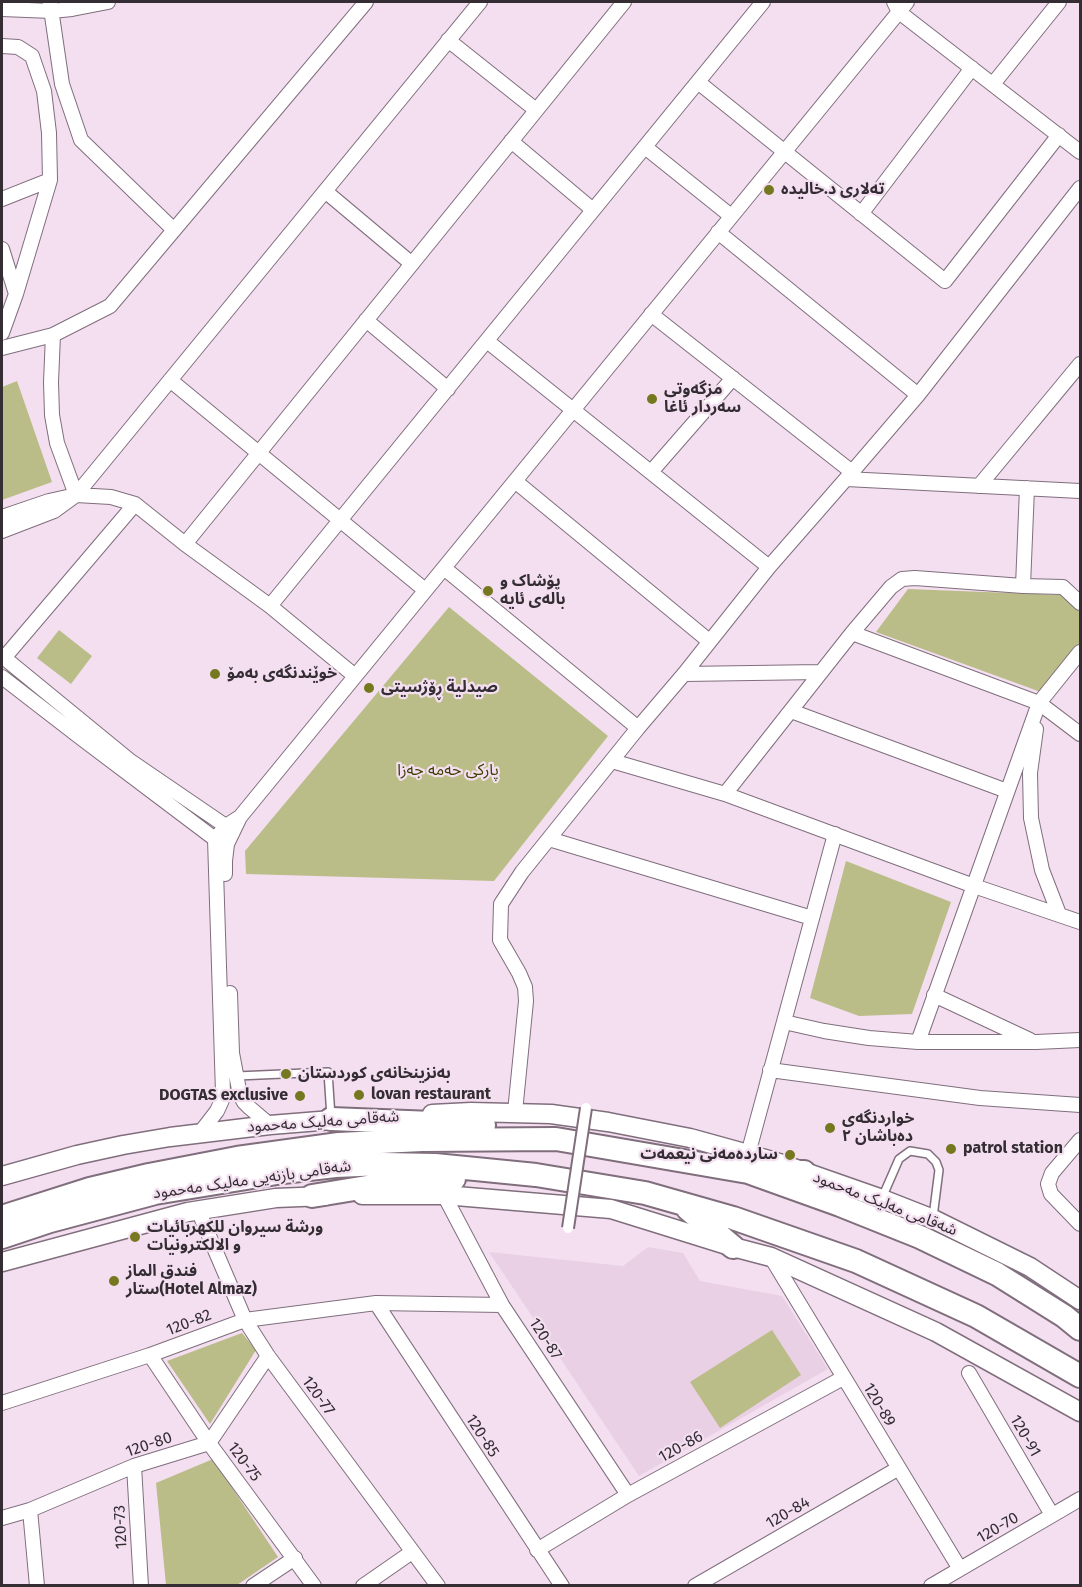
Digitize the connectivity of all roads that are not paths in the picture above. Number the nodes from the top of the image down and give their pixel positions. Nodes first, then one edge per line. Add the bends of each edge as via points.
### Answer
1 (108, 2) edge
2 (366, 2) edge
3 (480, 2) edge
4 (624, 2) edge
5 (763, 2) edge
6 (1059, 2) edge
7 (900, 5) edge
8 (51, 6) edge
9 (2, 9) edge
10 (448, 40) junction
11 (2, 46) edge
12 (972, 68) junction
13 (698, 82) junction
14 (993, 84) junction
15 (536, 110) junction
16 (1059, 135) junction
17 (511, 141) junction
18 (645, 147) junction
19 (1080, 150) edge
20 (784, 152) junction
21 (50, 180) junction
22 (1080, 188) edge
23 (325, 191) junction
24 (2, 199) edge
25 (593, 210) junction
26 (861, 214) junction
27 (731, 216) junction
28 (174, 230) junction
29 (718, 232) junction
30 (2, 249) edge
31 (412, 264) junction
32 (16, 294) junction
33 (651, 314) junction
34 (366, 320) junction
35 (2, 333) edge
36 (53, 335) junction
37 (487, 341) junction
38 (2, 348) edge
39 (1080, 364) edge
40 (733, 378) junction
41 (170, 380) junction
42 (448, 389) junction
43 (918, 395) junction
44 (573, 410) junction
45 (259, 453) junction
46 (651, 472) junction
47 (849, 476) junction
48 (515, 481) junction
49 (978, 486) junction
50 (1027, 488) junction
51 (1080, 491) edge
52 (76, 495) junction
53 (135, 504) junction
54 (2, 517) edge
55 (340, 520) junction
56 (2, 531) edge
57 (185, 544) junction
58 (769, 567) junction
59 (444, 568) junction
60 (1023, 586) junction
61 (425, 590) junction
62 (1080, 603) edge
63 (270, 606) junction
64 (852, 633) junction
65 (709, 641) junction
66 (1080, 652) edge
67 (3, 657) edge
68 (820, 672) junction
69 (684, 674) junction
70 (355, 676) junction
71 (2, 677) edge
72 (1040, 703) junction
73 (791, 711) junction
74 (638, 728) junction
75 (1080, 734) edge
76 (612, 761) junction
77 (1007, 790) junction
78 (725, 794) junction
79 (835, 834) junction
80 (226, 835) junction
81 (549, 839) junction
82 (974, 886) junction
83 (1059, 914) junction
84 (812, 918) junction
85 (1080, 921) edge
86 (934, 995) junction
87 (784, 1022) junction
88 (1080, 1040) edge
89 (918, 1042) junction
90 (1036, 1042) junction
91 (770, 1071) junction
92 (237, 1076) junction
93 (1080, 1105) edge
94 (586, 1108) dead end
95 (515, 1112) junction
96 (331, 1119) junction
97 (270, 1125) junction
98 (200, 1133) junction
99 (556, 1139) junction
100 (1080, 1140) edge
101 (77, 1155) junction
102 (278, 1163) junction
103 (748, 1163) junction
104 (2, 1171) edge
105 (804, 1172) joint
106 (536, 1175) junction
107 (2, 1176) edge
108 (444, 1195) junction
109 (312, 1196) junction
110 (882, 1199) junction
111 (682, 1204) junction
112 (198, 1210) junction
113 (2, 1217) edge
114 (933, 1219) junction
115 (1080, 1224) edge
116 (568, 1228) dead end
117 (2, 1237) edge
118 (733, 1247) junction
119 (771, 1257) junction
120 (2, 1262) edge
121 (1080, 1300) edge
122 (376, 1303) junction
123 (502, 1305) junction
124 (245, 1320) junction
125 (1080, 1329) edge
126 (150, 1355) junction
127 (268, 1356) junction
128 (969, 1373) dead end
129 (1080, 1376) edge
130 (843, 1378) junction
131 (2, 1403) edge
132 (1080, 1412) edge
133 (209, 1443) junction
134 (134, 1467) junction
135 (898, 1468) junction
136 (628, 1495) junction
137 (1080, 1499) edge
138 (30, 1510) junction
139 (1052, 1515) junction
140 (2, 1518) edge
141 (537, 1550) junction
142 (412, 1552) junction
143 (295, 1558) junction
144 (960, 1569) junction
145 (37, 1586) edge
146 (141, 1586) edge
147 (253, 1586) edge
148 (314, 1586) edge
149 (363, 1586) edge
150 (438, 1586) edge
151 (562, 1586) edge
152 (695, 1586) edge
153 (931, 1586) edge

1 - 8 street via 72,9
2 - 28 street
3 - 10 street
4 - 15 street
5 - 13 street
6 - 14 street
7 - 12 street
7 - 20 street
8 - 9 street
8 - 28 street via 62,84 81,140
10 - 15 street
10 - 23 street
11 - 21 street via 18,47 32,56 44,91
12 - 14 street
12 - 26 street
13 - 18 street
13 - 20 street
14 - 16 street
15 - 17 street
16 - 19 street
16 - 26 street via 945,281
17 - 25 street
17 - 31 street
18 - 25 street
18 - 27 street
20 - 26 street
20 - 27 street
21 - 24 street
21 - 32 street
22 - 43 street
23 - 31 street
23 - 41 street
25 - 37 street
27 - 29 street
28 - 36 street via 110,306
29 - 33 street
29 - 43 street
30 - 32 street
31 - 34 street
32 - 35 street
33 - 40 street
33 - 44 street
34 - 42 street
34 - 45 street
36 - 38 street
36 - 52 street via 52,415 57,443
37 - 42 street
37 - 44 street
39 - 49 street
40 - 46 street
40 - 47 street
41 - 45 street
41 - 52 street
42 - 55 street
43 - 47 street
44 - 46 street
44 - 48 street
45 - 55 street
45 - 57 street
46 - 58 street
47 - 49 street
47 - 58 street
48 - 59 street
48 - 65 street
49 - 50 street
50 - 51 street
50 - 60 street
52 - 53 street via 111,497
52 - 54 street
52 - 56 street via 54,511
53 - 57 street
53 - 67 street
55 - 61 street
55 - 63 street
57 - 63 street
58 - 65 street
59 - 61 street
59 - 74 street
60 - 62 street via 1063,587
60 - 64 street via 902,579
61 - 70 street
63 - 70 street
64 - 68 street
64 - 72 street
65 - 69 street
66 - 72 street
67 - 80 street
68 - 69 street
68 - 73 street
69 - 74 street
70 - 80 street
71 - 80 street
72 - 75 street
72 - 77 street
72 - 83 street via 1030,773 1030,818 1042,870
73 - 77 street
73 - 78 street
74 - 76 street
76 - 78 street
76 - 81 street
77 - 82 street
78 - 79 street
79 - 82 street
79 - 84 street
80 - 92 street via 232,1053
80 - 98 street via 224,1093 217,1111
81 - 84 street
81 - 95 street via 501,904 500,940 525,987 526,1001
82 - 83 street
82 - 86 street
83 - 85 street
84 - 87 street
86 - 89 street
86 - 90 street
87 - 89 street via 870,1038
87 - 91 street
88 - 90 street
89 - 90 street
91 - 93 street via 980,1098
91 - 103 street
92 - 96 lane via 328,1072
92 - 97 street via 244,1102
94 - 116 street, bridge
95 - 96 main road, شەقامی مەلیک مەحمود
95 - 103 main road, شەقامی مەلیک مەحمود via 608,1122 690,1138
96 - 97 main road, شەقامی مەلیک مەحمود
96 - 99 highway via 485,1125
97 - 98 main road, شەقامی مەلیک مەحمود
98 - 101 main road, شەقامی مەلیک مەحمود
99 - 102 highway, شەقامی بازنەیی مەلیک مەحمود via 339,1143
99 - 103 highway, شەقامی بازنەیی مەلیک مەحمود
100 - 115 street via 1052,1173 1048,1184 1050,1194
101 - 104 main road
101 - 107 main road, شەقامی مەلیک مەحمود
102 - 106 highway, شەقامی بازنەیی مەلیک مەحمود via 435,1165
102 - 113 highway, شەقامی بازنەیی مەلیک مەحمود via 198,1165 119,1182
102 - 117 highway, شەقامی بازنەیی مەلیک مەحمود via 92,1209
103 - 105 highway
103 - 125 highway, شەقامی بازنەیی مەلیک مەحمود via 997,1274
105 - 110 main road, شەقامی مەلیک مەحمود
106 - 109 highway via 385,1184
106 - 111 highway, شەقامی بازنەیی مەلیک مەحمود via 645,1193
108 - 109 main road
108 - 118 main road via 611,1209
108 - 123 street, 120-87
109 - 112 main road
110 - 114 main road, شەقامی مەلیک مەحمود
110 - 114 lane via 898,1159 910,1151 928,1154 939,1170
111 - 118 highway
111 - 129 highway, شەقامی بازنەیی مەلیک مەحمود via 856,1261 976,1316
112 - 120 main road
112 - 124 street, 120-77
114 - 121 main road, شەقامی مەلیک مەحمود via 1030,1267
118 - 119 main road
119 - 130 street, 120-89
119 - 132 main road via 936,1332
122 - 123 street, 120-82
122 - 124 street, 120-82
122 - 141 street, 120-85
123 - 136 street, 120-87
124 - 126 street, 120-82
124 - 127 street, 120-77
126 - 131 street, 120-82
126 - 133 street, 120-75
127 - 133 street
127 - 142 street, 120-77
128 - 139 street, 120-91
130 - 135 street, 120-89
130 - 136 street, 120-86
133 - 134 street, 120-80
133 - 143 street, 120-75
134 - 138 street, 120-80
134 - 146 street, 120-73
135 - 144 street, 120-89
135 - 152 street, 120-84
136 - 141 street, 120-86
137 - 139 street, 120-70
138 - 140 street, 120-80
138 - 145 street
139 - 144 street, 120-70
141 - 151 street, 120-85
142 - 149 street
142 - 150 street, 120-77
143 - 147 street
143 - 148 street, 120-75
144 - 153 street, 120-70

